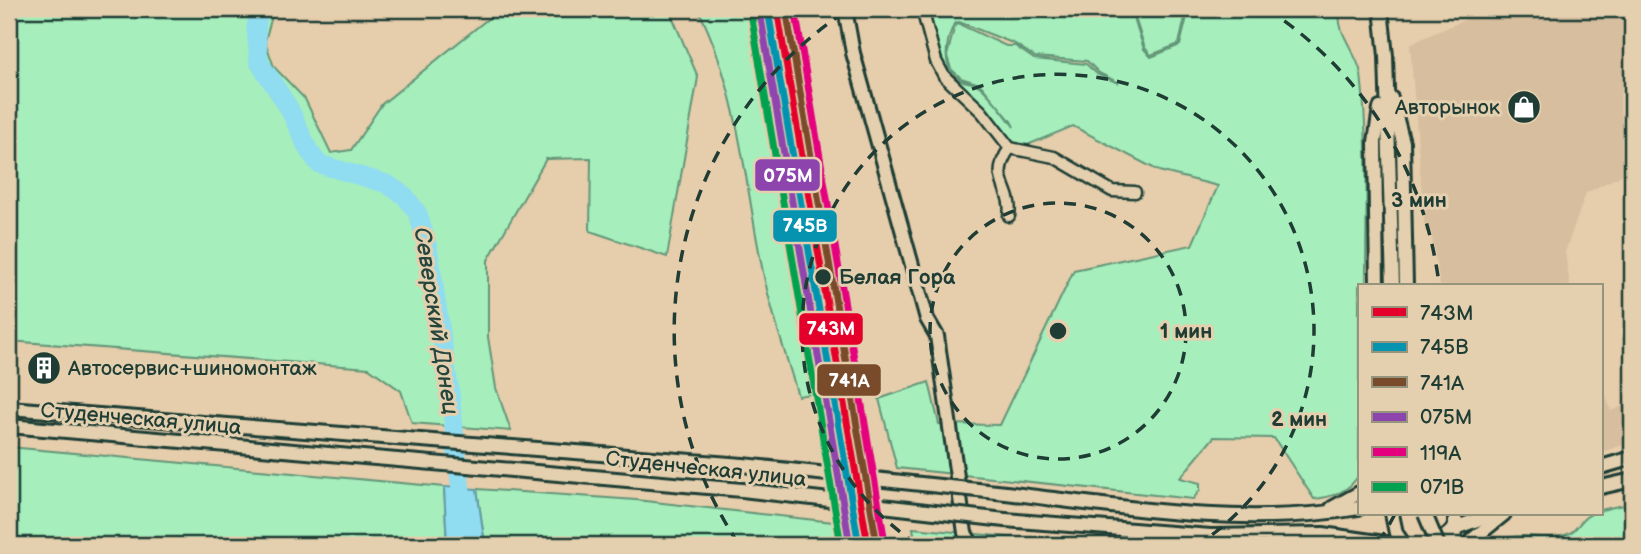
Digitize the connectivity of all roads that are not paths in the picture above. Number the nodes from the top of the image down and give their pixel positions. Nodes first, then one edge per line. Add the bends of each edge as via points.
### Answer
1 (845, 9) edge
2 (922, 9) edge
3 (1381, 9) edge
4 (1385, 77) junction
5 (1010, 148) junction
6 (1135, 192) dead end
7 (1009, 216) dead end
8 (1377, 284) edge
9 (1392, 284) edge
10 (1406, 284) edge
11 (9, 408) edge
12 (9, 426) edge
13 (1632, 458) edge
14 (1619, 462) junction
15 (1602, 467) edge
16 (1628, 481) edge
17 (1602, 487) edge
18 (1358, 493) edge
19 (1358, 508) edge
20 (1314, 514) junction
21 (1392, 516) edge
22 (1426, 516) edge
23 (1455, 516) edge
24 (1488, 516) edge
25 (1502, 516) edge
26 (1455, 528) junction
27 (972, 545) edge
28 (1401, 545) edge
29 (1437, 545) edge
30 (1454, 545) edge
31 (1471, 545) edge

1 - 27 main road via 853,53 927,319 937,337 965,533
2 - 5 street via 944,76 982,112
3 - 4 main road
4 - 8 main road via 1376,142
4 - 9 main road
4 - 10 main road via 1403,142
5 - 6 street via 1054,157 1112,191
5 - 7 street via 999,174 1011,207
11 - 20 main road, Студенческая улица, bridge via 743,465 1206,515
12 - 28 main road, Студенческая улица, bridge via 742,490 1005,520 1211,536 1323,534
13 - 14 main road
14 - 15 main road
14 - 16 main road
16 - 17 main road
18 - 20 main road
19 - 20 main road, Студенческая улица
21 - 28 main road
22 - 29 main road, bridge
23 - 26 main road
24 - 26 main road
25 - 31 main road
26 - 29 main road
26 - 30 main road

